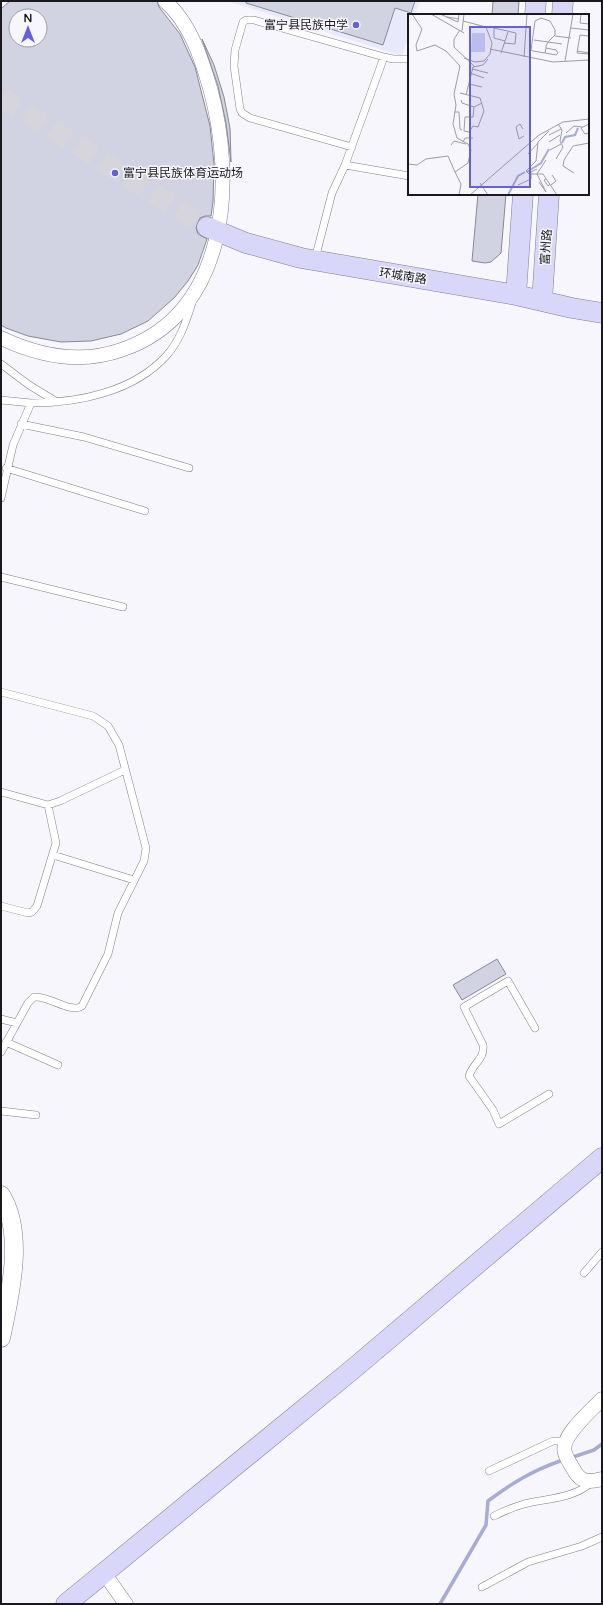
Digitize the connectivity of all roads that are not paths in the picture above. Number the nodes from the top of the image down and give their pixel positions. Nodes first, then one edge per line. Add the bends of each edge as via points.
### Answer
1 (165, 1) edge
2 (536, 1) edge
3 (563, 1) edge
4 (535, 14) edge
5 (562, 14) edge
6 (384, 57) junction
7 (408, 59) edge
8 (352, 147) junction
9 (345, 165) junction
10 (408, 176) edge
11 (523, 195) edge
12 (550, 195) edge
13 (213, 230) junction
14 (315, 261) junction
15 (196, 291) junction
16 (516, 295) junction
17 (542, 301) junction
18 (602, 313) edge
19 (1, 338) edge
20 (1, 364) edge
21 (1, 400) edge
22 (57, 402) junction
23 (31, 403) junction
24 (21, 424) junction
25 (6, 468) junction
26 (189, 468) dead end
27 (2, 489) edge
28 (1, 498) edge
29 (145, 511) dead end
30 (1, 577) edge
31 (123, 607) dead end
32 (1, 692) edge
33 (125, 770) junction
34 (1, 792) edge
35 (48, 805) junction
36 (53, 855) junction
37 (134, 880) junction
38 (1, 906) edge
39 (1, 1019) edge
40 (17, 1023) junction
41 (535, 1028) dead end
42 (6, 1042) junction
43 (1, 1052) edge
44 (58, 1065) dead end
45 (549, 1094) dead end
46 (1, 1111) edge
47 (36, 1115) dead end
48 (602, 1158) edge
49 (1, 1196) edge
50 (602, 1252) edge
51 (584, 1273) dead end
52 (1, 1338) edge
53 (602, 1399) edge
54 (565, 1441) junction
55 (489, 1471) dead end
56 (597, 1480) edge
57 (494, 1516) dead end
58 (602, 1536) edge
59 (104, 1573) junction
60 (482, 1587) dead end
61 (66, 1604) edge
62 (126, 1604) edge

1 - 13 street via 181,17 192,38 214,102 223,167 222,211
2 - 4 main road
3 - 5 main road
6 - 7 lane
6 - 8 lane
6 - 8 lane via 254,20 246,20 241,26 234,60 242,113 250,118
8 - 9 lane
9 - 10 lane
9 - 14 lane via 332,193
11 - 16 main road
12 - 17 main road, 富州路
13 - 14 main road, 环城南路 via 259,248
13 - 15 street via 207,268
14 - 16 main road, 环城南路
15 - 19 street via 176,316 154,334 128,348 100,356 56,356 27,349
15 - 22 lane via 183,330 157,365 119,387
16 - 17 main road, 环城南路
17 - 18 main road, 环城南路
20 - 22 lane
21 - 23 lane
22 - 23 lane
23 - 24 lane
24 - 25 lane
24 - 26 lane via 84,437
25 - 27 lane
25 - 29 lane
27 - 28 lane
30 - 31 lane
32 - 33 lane via 88,715 103,722 117,740
33 - 35 lane
33 - 37 lane via 146,848 144,861
34 - 35 lane
35 - 36 lane via 56,837
36 - 37 lane
36 - 38 lane via 35,910 24,912
37 - 40 lane via 118,913 108,954 82,1006 74,1009 44,997 34,997
39 - 40 lane
40 - 42 lane
41 - 45 lane via 508,980 464,1007 484,1052 482,1058 471,1068 469,1076 499,1124
42 - 43 lane
42 - 44 lane
46 - 47 lane
48 - 59 main road via 347,1374
49 - 52 street via 11,1214 13,1236 10,1281
50 - 51 lane
53 - 54 street
54 - 55 lane via 553,1441
54 - 56 street via 565,1453 578,1476 584,1480
56 - 57 lane via 574,1494 525,1504
58 - 60 lane via 582,1546 528,1562
59 - 61 main road
59 - 62 street

